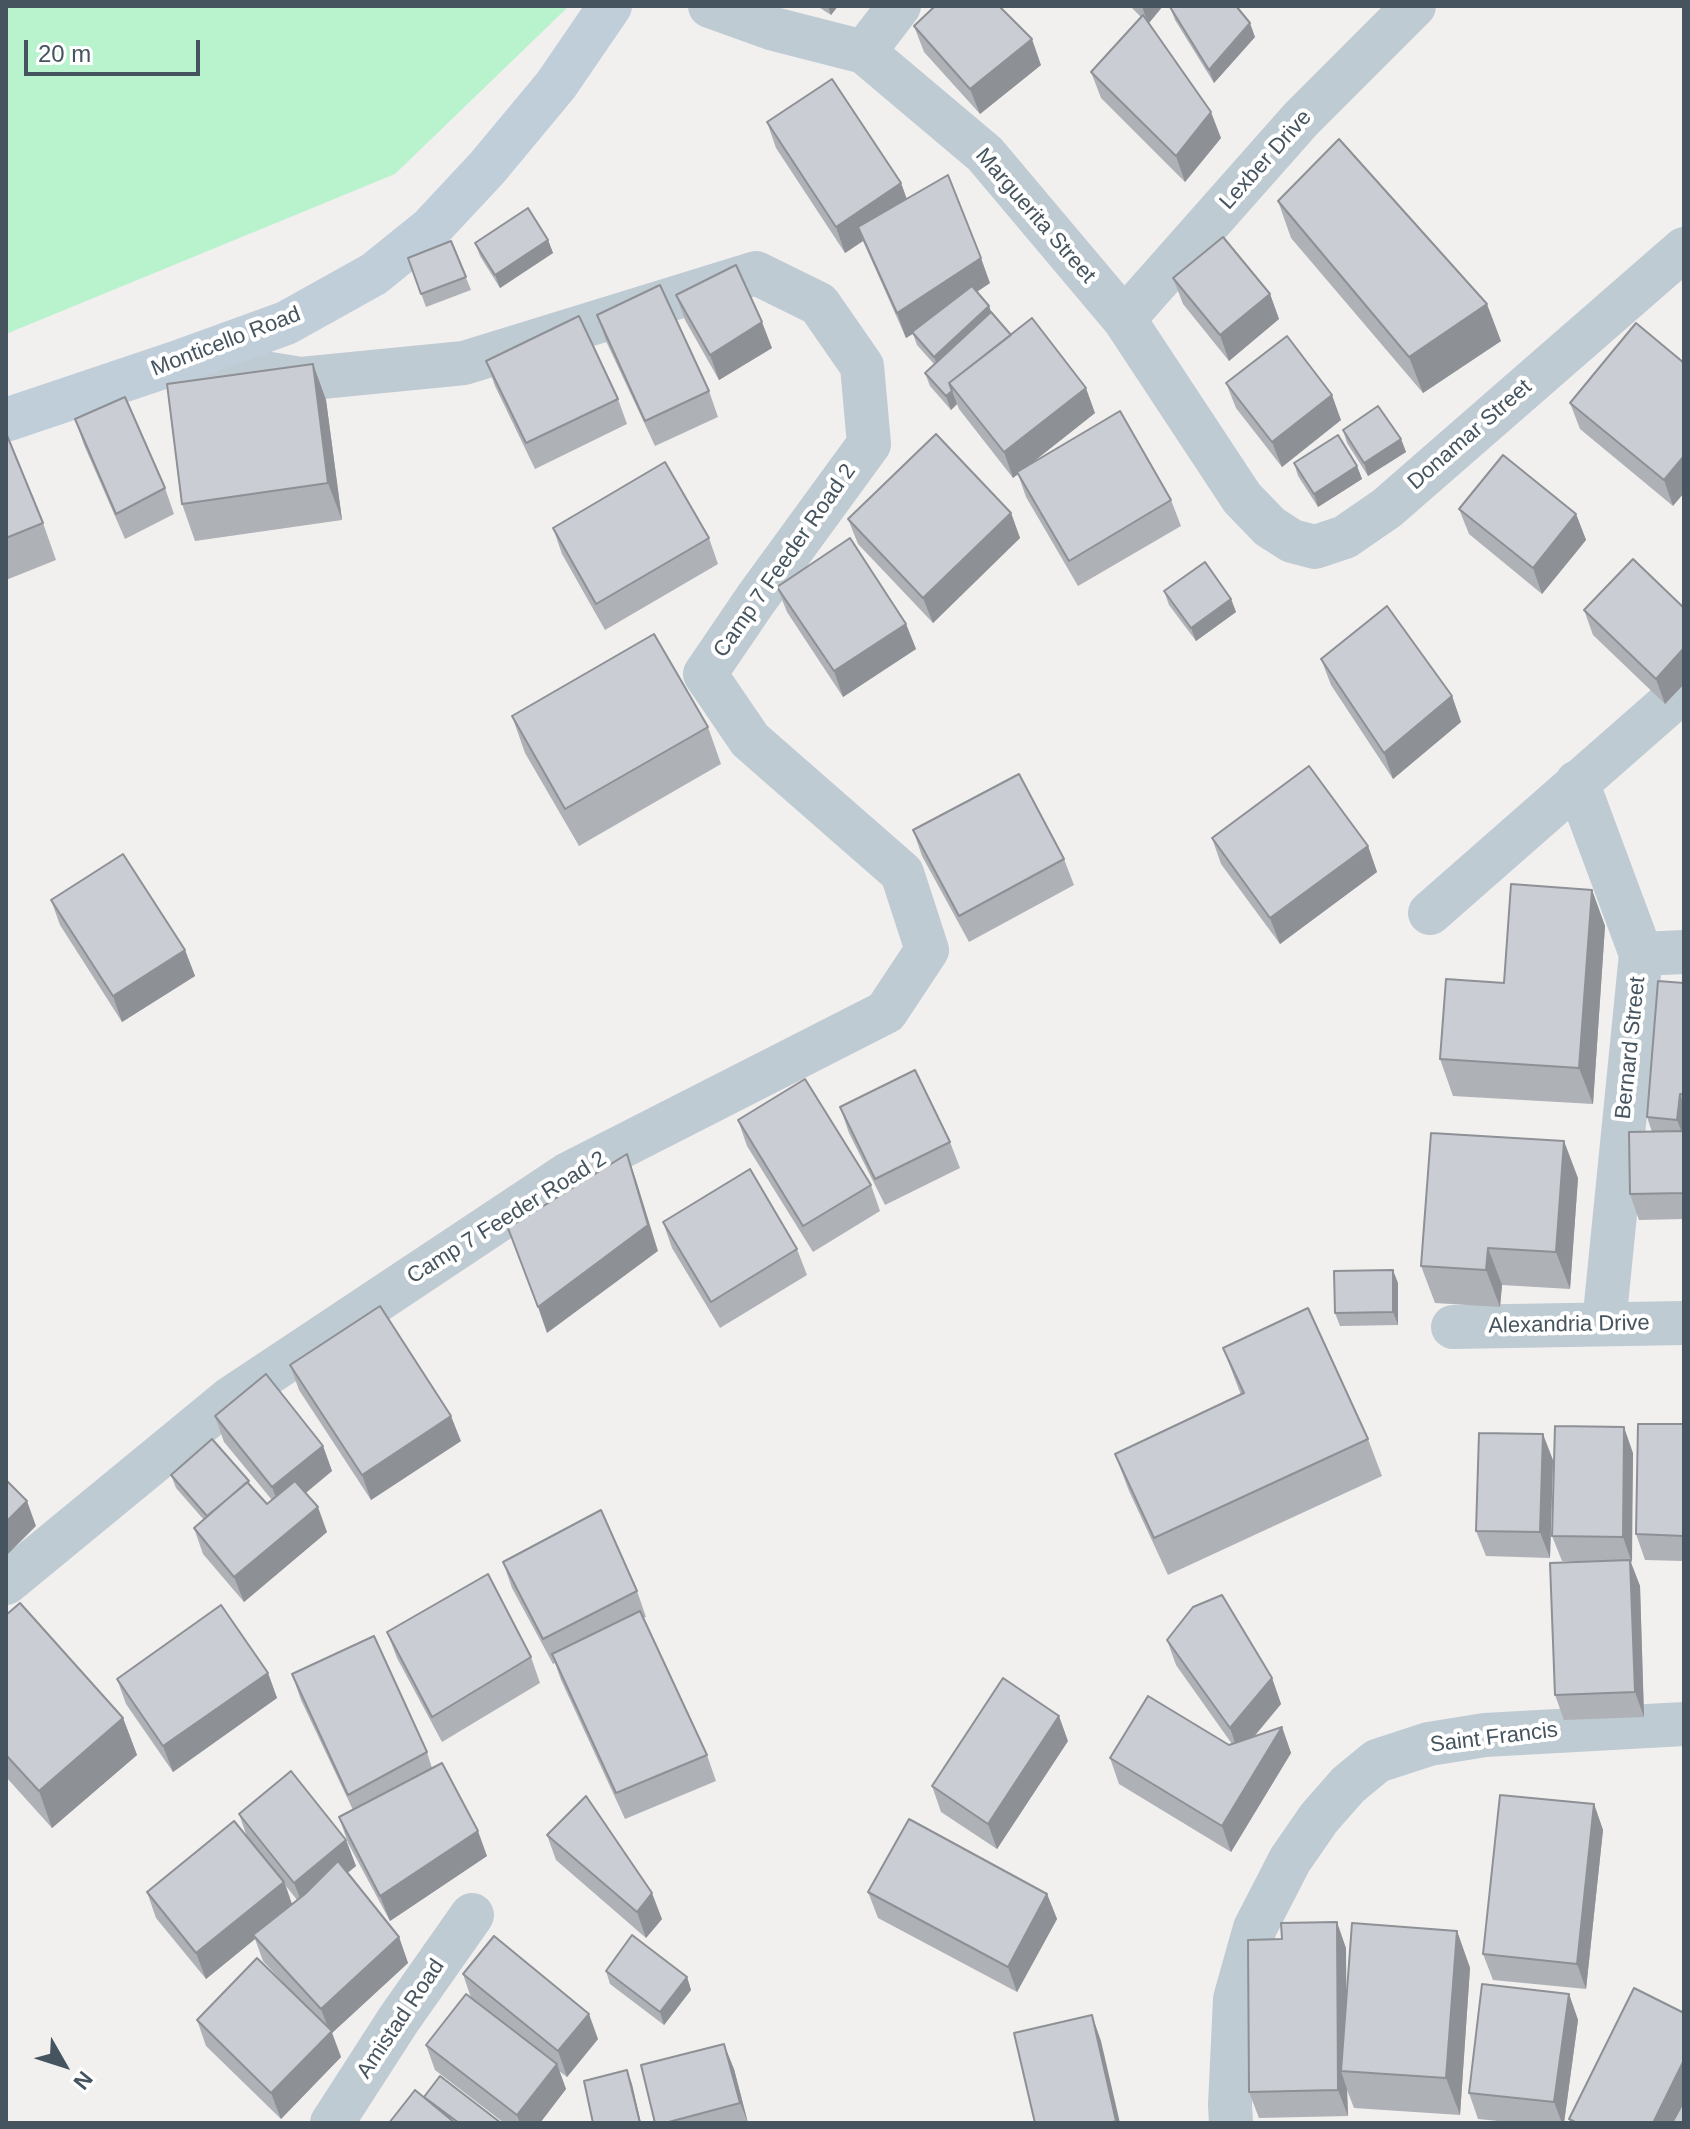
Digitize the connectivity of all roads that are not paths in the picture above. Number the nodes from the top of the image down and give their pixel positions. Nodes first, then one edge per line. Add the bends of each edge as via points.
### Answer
1 (610, 6) edge
2 (710, 6) edge
3 (899, 6) edge
4 (1414, 6) edge
5 (864, 52) junction
6 (1684, 249) edge
7 (1124, 319) junction
8 (184, 360) junction
9 (6, 420) edge
10 (1242, 498) joint
11 (1684, 690) edge
12 (1577, 782) junction
13 (1430, 913) dead end
14 (1684, 952) edge
15 (1641, 954) junction
16 (1684, 1323) edge
17 (1604, 1324) junction
18 (1453, 1327) dead end
19 (6, 1583) edge
20 (1684, 1724) edge
21 (472, 1915) dead end
22 (332, 2123) edge
23 (1231, 2123) edge

1 - 8 main road, Monticello Road via 556,85 431,228 374,274 286,323
2 - 5 street, Marguerita Street
3 - 5 street
4 - 7 street, Lexber Drive via 1301,119
5 - 7 street, Marguerita Street via 985,154
6 - 10 street, Donamar Street via 1387,508 1345,537 1315,547 1292,541
7 - 10 street, Marguerita Street
8 - 9 main road, Monticello Road
8 - 19 street, Camp 7 Feeder Road 2 via 301,379 464,363 756,273 819,304 862,366 869,444 705,674 750,740 902,873 927,950 886,1012 568,1174 231,1398
11 - 12 street
12 - 13 street
12 - 15 street, Bernard Street
14 - 15 street
15 - 17 street, Bernard Street
16 - 17 street, Alexandria Drive
17 - 18 street, Alexandria Drive
20 - 23 street, Saint Francis via 1485,1735 1429,1744 1377,1761 1348,1785 1290,1860 1255,1928 1235,1999
21 - 22 street, Amistad Road

